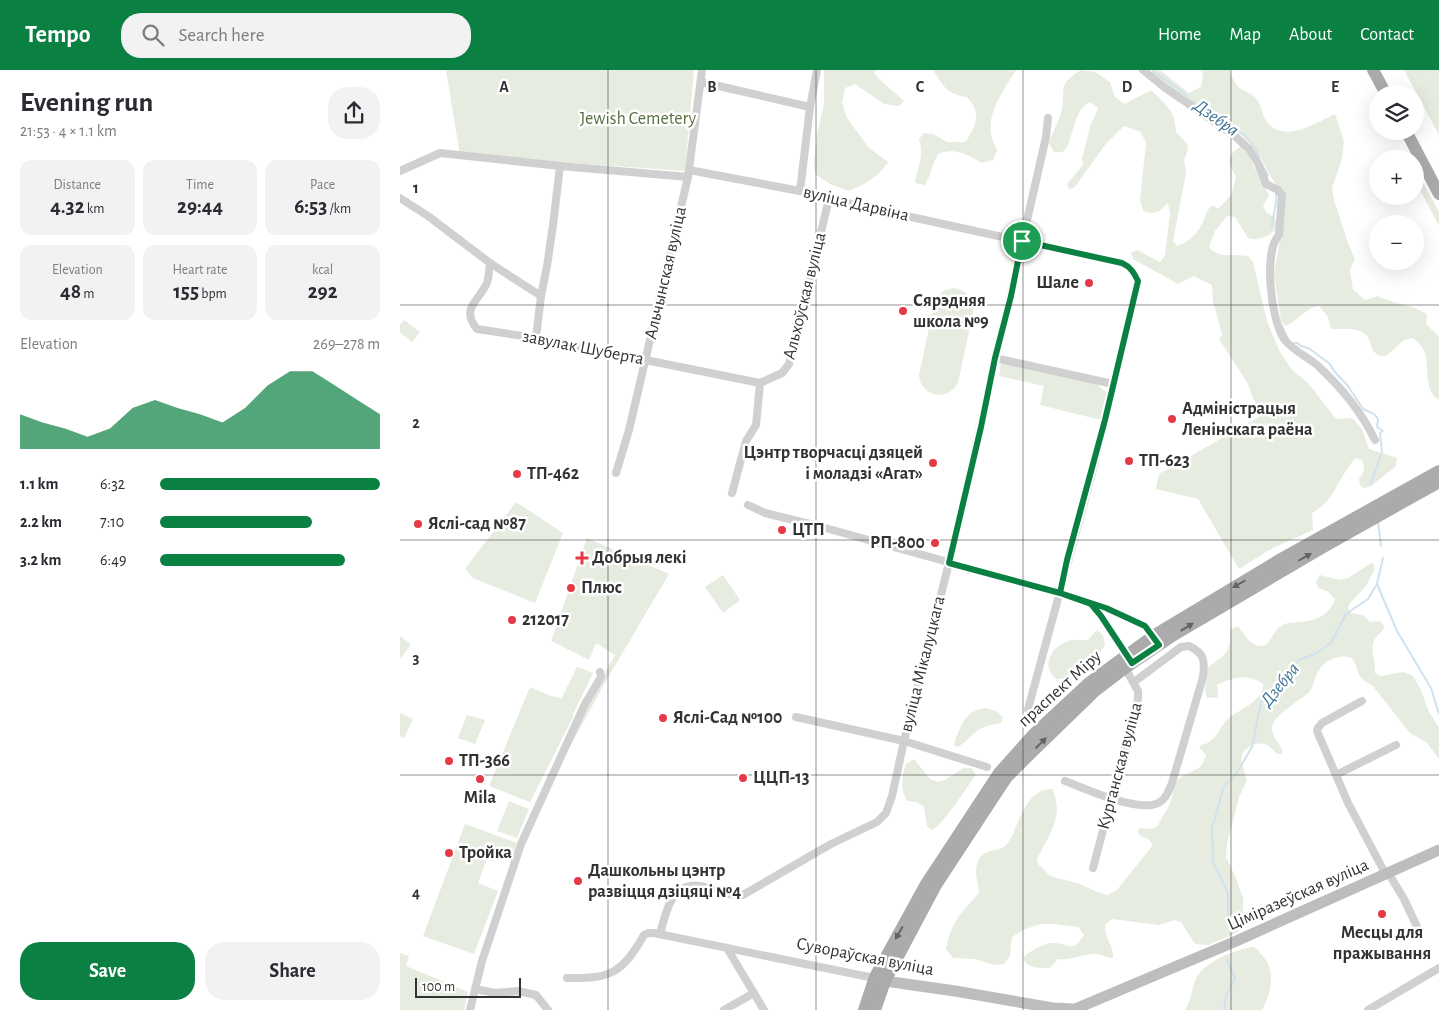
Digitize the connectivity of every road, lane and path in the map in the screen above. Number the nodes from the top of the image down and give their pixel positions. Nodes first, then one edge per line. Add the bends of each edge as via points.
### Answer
1 (702, 70) edge
2 (818, 70) edge
3 (1143, 70) edge
4 (1373, 70) edge
5 (1381, 70) edge
6 (701, 82) junction
7 (1381, 85) edge
8 (1389, 85) edge
9 (810, 107) junction
10 (1048, 118) dead end
11 (1411, 140) edge
12 (1419, 140) edge
13 (560, 166) junction
14 (400, 171) edge
15 (689, 174) junction
16 (1439, 178) edge
17 (800, 191) junction
18 (1439, 194) edge
19 (400, 198) edge
20 (828, 199) junction
21 (1022, 241) junction
22 (490, 263) junction
23 (540, 296) junction
24 (536, 338) junction
25 (995, 358) junction
26 (645, 360) junction
27 (760, 382) junction
28 (1113, 384) junction
29 (1375, 440) dead end
30 (616, 473) dead end
31 (1438, 478) edge
32 (732, 493) dead end
33 (748, 505) dead end
34 (949, 563) junction
35 (1060, 593) junction
36 (1091, 604) junction
37 (1106, 608) junction
38 (1101, 616) junction
39 (1156, 640) junction
40 (1128, 662) junction
41 (600, 672) dead end
42 (1134, 682) junction
43 (1362, 701) dead end
44 (1028, 709) dead end
45 (796, 717) dead end
46 (904, 741) junction
47 (1396, 745) dead end
48 (987, 767) dead end
49 (1336, 774) junction
50 (1065, 780) dead end
51 (1112, 798) junction
52 (1439, 850) edge
53 (1093, 868) dead end
54 (1387, 874) junction
55 (1419, 931) dead end
56 (660, 934) junction
57 (727, 948) junction
58 (1439, 968) edge
59 (1170, 970) joint
60 (567, 978) dead end
61 (880, 979) junction
62 (475, 989) junction
63 (754, 993) junction
64 (1020, 1006) edge
65 (470, 1010) edge
66 (548, 1010) edge
67 (724, 1010) edge
68 (764, 1010) edge
69 (864, 1010) edge
70 (875, 1010) edge
71 (1075, 1010) edge
72 (1368, 1010) edge

1 - 6 street, Альчынская вуліца
2 - 9 street
3 - 29 street via 1236,137 1249,149 1266,184 1282,195 1279,235 1270,261 1270,288 1282,337 1346,394 1367,422
4 - 7 main road
5 - 8 main road
6 - 9 street
6 - 15 street, Альчынская вуліца
9 - 17 street
10 - 21 street
11 - 18 main road
12 - 16 main road
13 - 14 street, вуліца Дарвіна via 440,153
13 - 15 street, вуліца Дарвіна
13 - 23 street via 549,257
15 - 17 street, вуліца Дарвіна
15 - 26 street, Альчынская вуліца
17 - 20 street, вуліца Дарвіна
19 - 22 street
20 - 21 street, вуліца Дарвіна
20 - 27 street, Альхоўская вуліца via 790,364 782,373
21 - 25 street, вуліца Мікалуцкага
21 - 28 street, вуліца Дарвіна via 1122,263 1134,273 1138,281
22 - 23 street
22 - 24 street, завулак Шуберта via 487,282 472,305 472,322 477,329
23 - 24 street
24 - 26 street, завулак Шуберта
25 - 28 street
25 - 34 street, вуліца Мікалуцкага
26 - 27 street, завулак Шуберта
26 - 30 street, Альчынская вуліца
27 - 32 street via 756,425 746,441
28 - 35 street
31 - 39 main road, праспект Міру
33 - 34 street via 765,513
34 - 35 street
34 - 46 street, вуліца Мікалуцкага
35 - 36 street
35 - 44 street
36 - 37 street
36 - 38 street, Курганская вуліца
37 - 38 street
37 - 39 street via 1145,626
38 - 40 street, Курганская вуліца
39 - 40 main road, праспект Міру
40 - 42 street, Курганская вуліца
40 - 61 main road, праспект Міру via 1007,777 936,885
41 - 62 street via 601,677 585,704 521,844
42 - 51 street, Курганская вуліца via 1138,699
42 - 51 street via 1181,647 1190,646 1201,653 1203,677 1166,795 1155,804 1140,805
43 - 49 street via 1318,728 1318,735
45 - 46 street
46 - 48 street
46 - 56 street, вуліца Мікалуцкага via 892,796 886,813 877,822 831,844 744,895 726,894 696,884 682,889 667,905
47 - 49 street
49 - 54 street via 1348,804
50 - 51 street
51 - 53 street, Курганская вуліца
52 - 54 main road, Ціміразеўская вуліца
54 - 55 street via 1404,899
54 - 59 main road, Ціміразеўская вуліца
56 - 57 street, Сувораўская вуліца
56 - 60 street via 644,935 626,962 603,977
57 - 61 street, Сувораўская вуліца
57 - 63 street
58 - 72 street
59 - 71 main road, Сувораўская вуліца
61 - 64 main road, Сувораўская вуліца
61 - 69 main road, праспект Міру
61 - 70 main road, праспект Міру
62 - 65 street
62 - 66 street via 495,993 526,992 536,995
63 - 67 street
63 - 68 street
64 - 71 main road, Сувораўская вуліца

